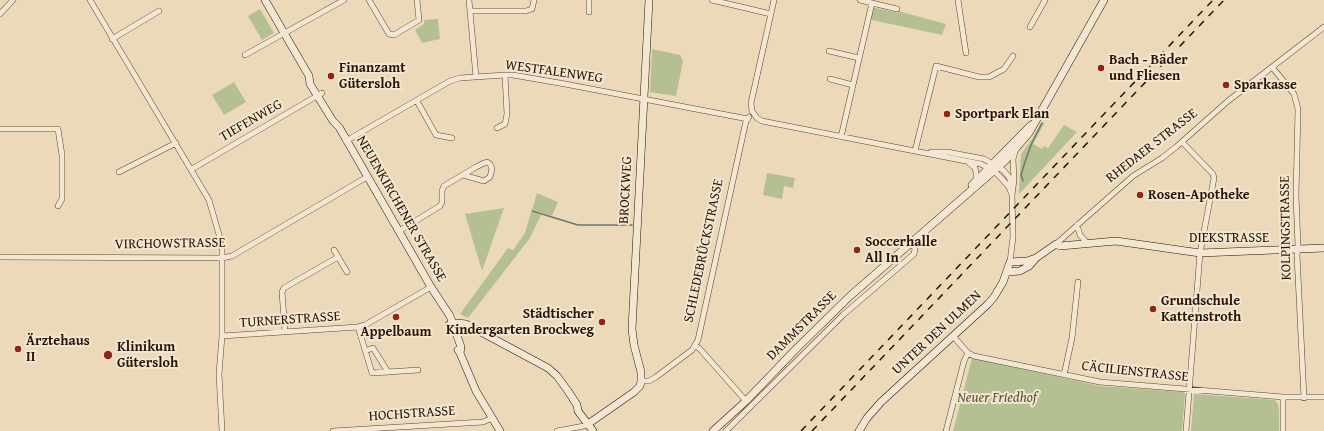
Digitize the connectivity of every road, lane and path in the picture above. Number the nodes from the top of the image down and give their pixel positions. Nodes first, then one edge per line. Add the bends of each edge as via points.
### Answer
1 (13, 0) edge
2 (90, 0) edge
3 (264, 0) edge
4 (344, 0) edge
5 (369, 0) edge
6 (417, 0) edge
7 (469, 0) edge
8 (534, 0) edge
9 (589, 0) edge
10 (649, 0) edge
11 (712, 0) edge
12 (774, 0) edge
13 (860, 0) edge
14 (958, 0) edge
15 (1045, 0) edge
16 (1104, 0) edge
17 (872, 3) junction
18 (897, 9) dead end
19 (159, 11) dead end
20 (470, 11) junction
21 (589, 12) dead end
22 (0, 14) edge
23 (771, 14) junction
24 (1324, 27) edge
25 (1030, 28) dead end
26 (284, 34) junction
27 (112, 39) junction
28 (829, 51) dead end
29 (966, 52) dead end
30 (245, 55) dead end
31 (1013, 56) dead end
32 (859, 58) junction
33 (1272, 67) junction
34 (505, 75) junction
35 (476, 77) junction
36 (830, 79) dead end
37 (853, 84) junction
38 (320, 94) junction
39 (644, 99) junction
40 (416, 101) junction
41 (753, 114) junction
42 (748, 119) junction
43 (1036, 120) junction
44 (498, 128) dead end
45 (0, 129) edge
46 (841, 137) junction
47 (452, 138) dead end
48 (346, 141) junction
49 (1182, 142) junction
50 (176, 143) junction
51 (1016, 149) junction
52 (917, 152) junction
53 (967, 162) junction
54 (994, 167) junction
55 (192, 169) junction
56 (119, 172) dead end
57 (462, 175) junction
58 (367, 177) junction
59 (976, 181) junction
60 (1013, 187) junction
61 (1012, 195) junction
62 (956, 203) junction
63 (58, 206) dead end
64 (1077, 225) junction
65 (399, 231) junction
66 (1087, 243) junction
67 (912, 244) junction
68 (1056, 244) junction
69 (1324, 248) edge
70 (334, 250) dead end
71 (1298, 250) junction
72 (1200, 253) junction
73 (0, 256) edge
74 (338, 257) junction
75 (222, 258) junction
76 (1036, 258) junction
77 (1010, 262) junction
78 (347, 272) dead end
79 (1007, 272) junction
80 (1078, 282) dead end
81 (431, 287) junction
82 (451, 325) junction
83 (358, 327) junction
84 (285, 332) junction
85 (222, 336) junction
86 (953, 336) junction
87 (695, 346) junction
88 (365, 351) junction
89 (968, 353) junction
90 (418, 370) dead end
91 (388, 372) junction
92 (1064, 375) junction
93 (641, 381) junction
94 (1190, 390) junction
95 (1283, 397) junction
96 (1324, 397) edge
97 (1304, 398) junction
98 (746, 401) junction
99 (492, 419) junction
100 (589, 423) junction
101 (406, 429) edge
102 (222, 431) edge
103 (332, 431) edge
104 (495, 431) edge
105 (500, 431) edge
106 (557, 431) edge
107 (594, 431) edge
108 (598, 431) edge
109 (713, 431) edge
110 (726, 431) edge
111 (859, 431) edge
112 (946, 431) edge
113 (1186, 431) edge
114 (1283, 431) edge

1 - 22 street
2 - 27 street
3 - 26 main road, NEUENKIRCHENER STRASSE
4 - 26 street
5 - 6 street via 389,34 394,35 419,20
7 - 20 street
8 - 20 street via 532,9 526,11
9 - 21 street
10 - 39 main road, BROCKWEG
11 - 23 street
12 - 23 street
13 - 17 street
14 - 29 street
15 - 25 street
16 - 43 main road
17 - 18 street
17 - 32 street
19 - 27 street
20 - 35 street
23 - 41 street via 752,94
24 - 33 street, RHEDAER STRASSE
26 - 30 street
26 - 38 main road, NEUENKIRCHENER STRASSE via 309,76 310,84
27 - 50 street
28 - 32 street
31 - 52 street via 1004,69 989,77 979,77 936,66
32 - 37 street
33 - 49 street, RHEDAER STRASSE via 1228,101
33 - 71 street, KOLPINGSTRASSE via 1294,94 1298,109
34 - 35 street, WESTFALENWEG
34 - 39 street, WESTFALENWEG
34 - 44 street via 506,124
35 - 40 street, WESTFALENWEG via 460,78
36 - 37 street
37 - 46 street
38 - 48 main road, NEUENKIRCHENER STRASSE via 333,122 339,127
38 - 55 street, TIEFENWEG
39 - 42 street, WESTFALENWEG
39 - 93 main road, BROCKWEG via 632,329
40 - 47 street via 436,136
40 - 48 street, WESTFALENWEG
41 - 42 street, SCHLEDEBRÜCKSTRASSE
41 - 46 street via 762,122
42 - 87 street, SCHLEDEBRÜCKSTRASSE
43 - 51 main road
43 - 54 main road
45 - 63 street via 58,129 62,155 62,200
46 - 52 street
48 - 58 main road, NEUENKIRCHENER STRASSE
49 - 64 street, RHEDAER STRASSE via 1133,176
49 - 72 street via 1214,178
50 - 55 street
50 - 56 street
51 - 54 main road
51 - 60 street, UNTER DEN ULMEN via 1013,159
52 - 53 street
52 - 54 street via 954,153 984,159
53 - 54 street
53 - 59 street via 975,168
54 - 59 main road, DAMMSTRASSE
54 - 60 street via 1009,177
54 - 61 street
54 - 62 main road, DAMMSTRASSE
55 - 75 street via 209,200 222,245
57 - 57 street via 487,162 492,169 490,177 484,181
57 - 65 street via 444,186 440,206
58 - 65 main road, NEUENKIRCHENER STRASSE
58 - 75 street, VIRCHOWSTRASSE via 232,256
59 - 62 main road, DAMMSTRASSE
60 - 61 street, UNTER DEN ULMEN
61 - 77 street, UNTER DEN ULMEN via 1013,237
62 - 67 main road, DAMMSTRASSE
64 - 66 street via 1080,235
64 - 68 street, RHEDAER STRASSE
65 - 81 main road, NEUENKIRCHENER STRASSE
66 - 68 main road, DIEKSTRASSE via 1060,246
66 - 72 main road, DIEKSTRASSE via 1116,241
67 - 98 main road, DAMMSTRASSE via 850,296
67 - 110 street, DAMMSTRASSE via 914,254 843,315
68 - 76 main road, RHEDAER STRASSE
69 - 71 main road, DIEKSTRASSE
70 - 74 street
71 - 72 main road, DIEKSTRASSE
71 - 97 street, KOLPINGSTRASSE
72 - 94 street
73 - 75 street, VIRCHOWSTRASSE
74 - 78 street
74 - 84 street via 284,288 282,292
75 - 85 street
76 - 77 main road, RHEDAER STRASSE
76 - 79 main road, RHEDAER STRASSE via 1029,266
77 - 79 main road, UNTER DEN ULMEN
79 - 86 main road, UNTER DEN ULMEN via 991,301
80 - 92 street via 1072,338
81 - 82 main road, NEUENKIRCHENER STRASSE via 450,316
81 - 83 street, TURNERSTRASSE
82 - 99 main road, NEUENKIRCHENER STRASSE via 476,391
82 - 100 main road via 466,324 542,364 557,376 577,405 582,408
83 - 84 street, TURNERSTRASSE
83 - 88 street, TURNERSTRASSE
84 - 85 street, TURNERSTRASSE
85 - 102 street via 219,374
86 - 89 street
86 - 111 main road, UNTER DEN ULMEN via 875,408
87 - 93 street via 656,377 649,381
87 - 98 street
88 - 91 street via 373,348
88 - 91 street, TURNERSTRASSE via 372,373
89 - 92 street, CÄCILIENSTRASSE
89 - 112 street
90 - 91 street, TURNERSTRASSE
92 - 94 street, CÄCILIENSTRASSE via 1100,382
93 - 100 main road via 634,392
94 - 95 street, CÄCILIENSTRASSE
94 - 113 street
95 - 97 street, CÄCILIENSTRASSE
95 - 114 street
96 - 97 street, CÄCILIENSTRASSE
98 - 109 main road, DAMMSTRASSE
99 - 101 street, HOCHSTRASSE
99 - 104 main road, NEUENKIRCHENER STRASSE
99 - 105 main road, NEUENKIRCHENER STRASSE
100 - 106 street
100 - 107 main road
100 - 108 main road
101 - 103 street, HOCHSTRASSE

